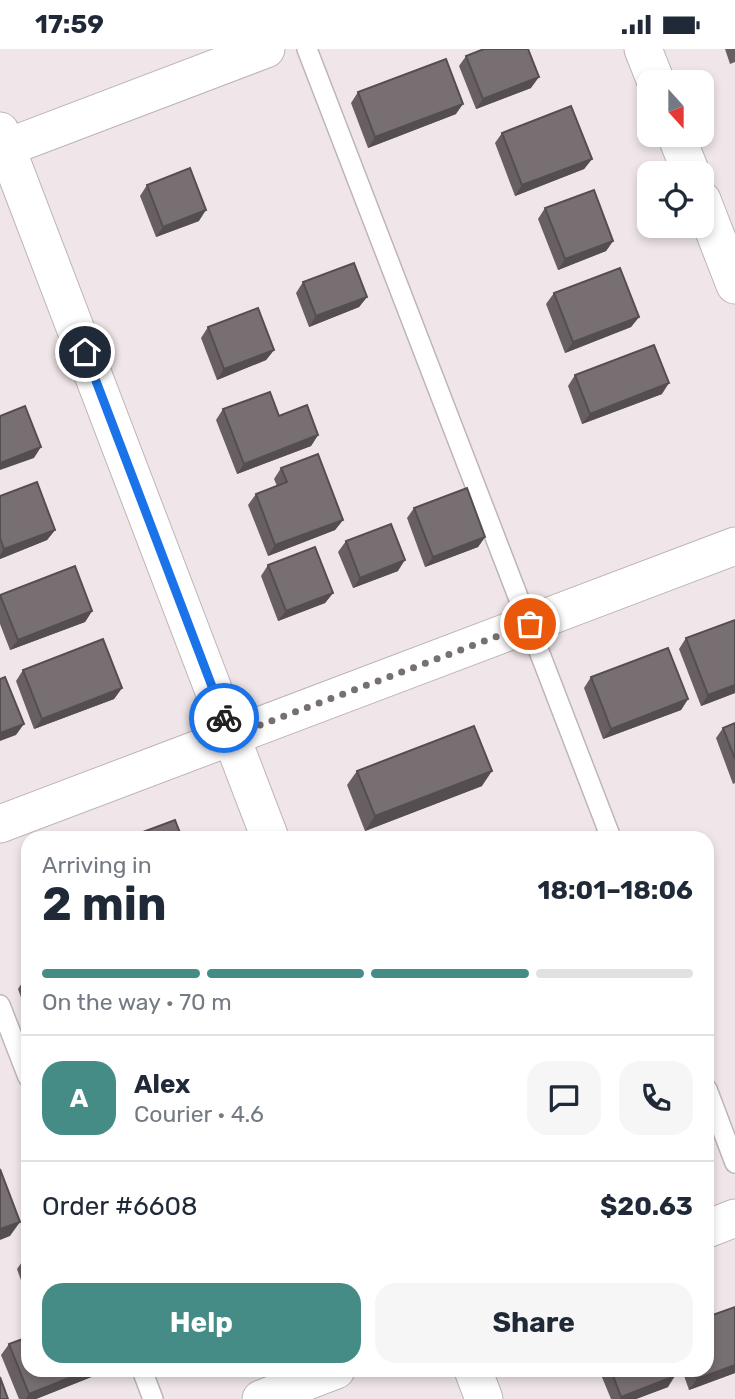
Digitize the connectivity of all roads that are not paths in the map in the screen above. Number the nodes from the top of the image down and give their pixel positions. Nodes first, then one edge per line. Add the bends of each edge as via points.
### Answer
1 (266, 49) edge
2 (307, 49) edge
3 (643, 49) edge
4 (651, 70) edge
5 (2, 143) edge
6 (714, 231) edge
7 (735, 285) edge
8 (735, 546) edge
9 (530, 624) junction
10 (231, 736) junction
11 (0, 824) edge
12 (267, 831) edge
13 (608, 831) edge
14 (0, 1005) edge
15 (21, 1059) edge
16 (714, 1108) edge
17 (735, 1163) edge
18 (735, 1218) edge
19 (714, 1226) edge
20 (145, 1377) edge
21 (319, 1377) edge
22 (476, 1377) edge
23 (153, 1399) edge
24 (261, 1399) edge
25 (484, 1399) edge

1 - 5 street
2 - 9 lane
3 - 4 street
5 - 10 street
6 - 7 street
8 - 9 street
9 - 10 street
9 - 13 lane
10 - 11 street
10 - 12 street
14 - 15 lane
16 - 17 lane
18 - 19 street
20 - 23 lane
21 - 24 street
22 - 25 street

